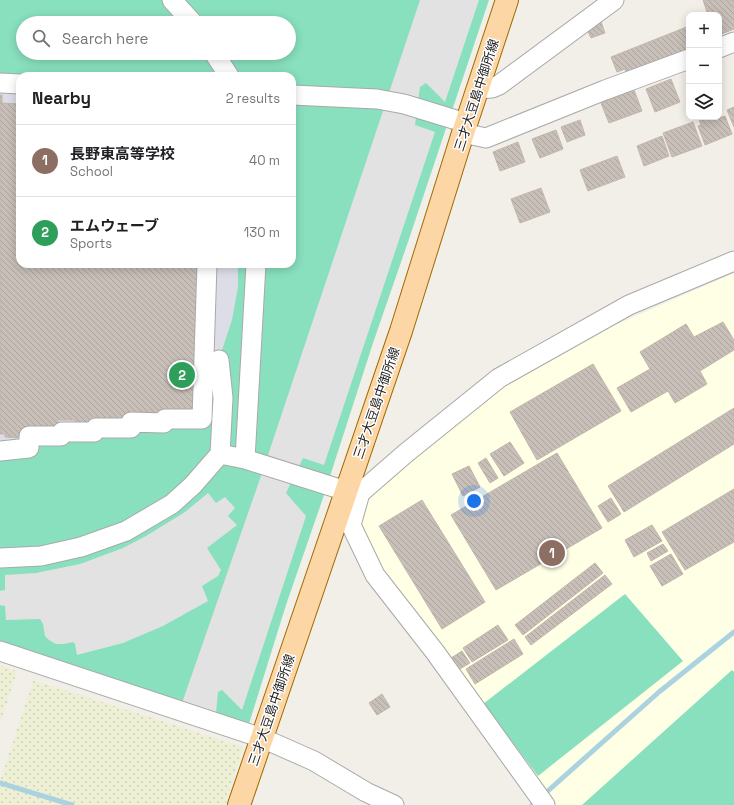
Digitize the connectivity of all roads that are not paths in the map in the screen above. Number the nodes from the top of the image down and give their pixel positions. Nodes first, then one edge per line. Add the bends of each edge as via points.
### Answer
1 (172, 0) edge
2 (508, 0) edge
3 (614, 0) edge
4 (187, 16) edge
5 (734, 42) edge
6 (722, 47) edge
7 (219, 60) edge
8 (686, 60) edge
9 (226, 72) edge
10 (0, 83) edge
11 (16, 84) edge
12 (477, 89) junction
13 (296, 95) edge
14 (465, 128) junction
15 (734, 261) edge
16 (207, 268) edge
17 (256, 268) edge
18 (219, 360) dead end
19 (0, 451) edge
20 (220, 454) junction
21 (245, 458) junction
22 (353, 492) junction
23 (0, 558) edge
24 (0, 651) edge
25 (262, 738) junction
26 (542, 800) edge
27 (239, 805) edge
28 (394, 805) edge

1 - 4 street
2 - 12 main road, 三才大豆島中御所線
3 - 12 street via 499,84 492,88
5 - 6 street
7 - 9 street
8 - 14 street via 486,138
10 - 11 street
12 - 14 main road, 三才大豆島中御所線
13 - 14 street via 377,99 404,104
14 - 22 main road, 三才大豆島中御所線
15 - 22 street via 629,305 499,378
16 - 19 street via 202,419 165,419 164,423 131,422 131,428 96,428 94,432 62,432 61,436 29,436 29,448
17 - 21 street
18 - 20 street via 223,398
20 - 21 street
20 - 23 street via 172,504 126,531 41,556
21 - 22 street
22 - 25 main road, 三才大豆島中御所線
22 - 26 street via 351,525 374,575 435,652
24 - 25 street
25 - 27 main road, 三才大豆島中御所線
25 - 28 street via 314,761 366,792

